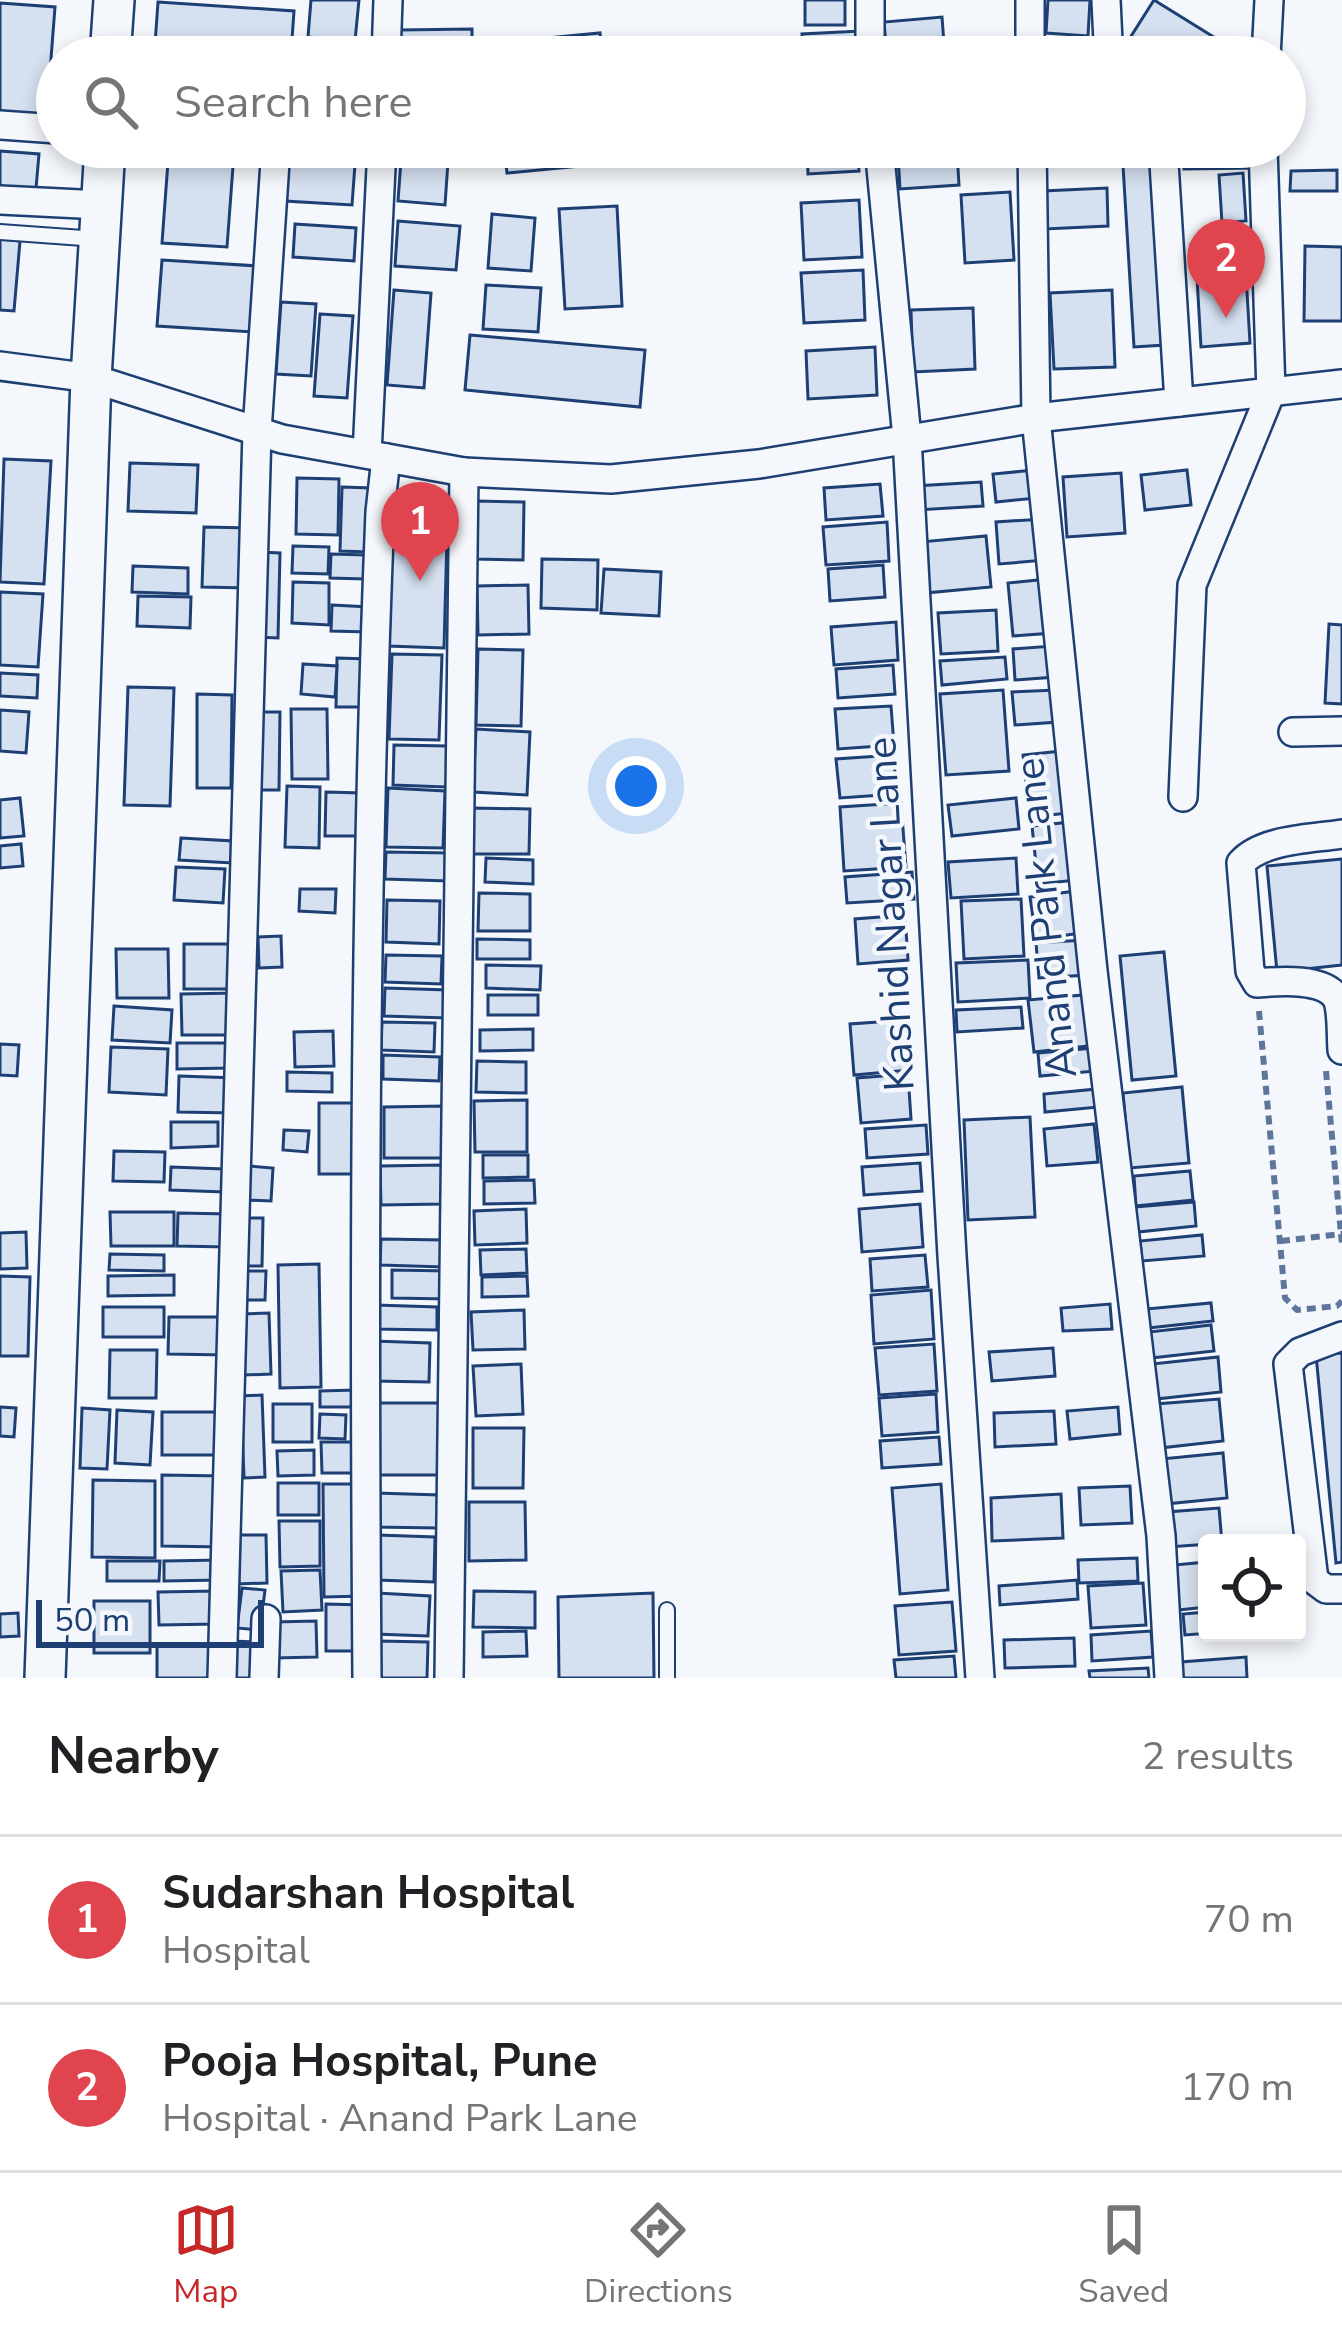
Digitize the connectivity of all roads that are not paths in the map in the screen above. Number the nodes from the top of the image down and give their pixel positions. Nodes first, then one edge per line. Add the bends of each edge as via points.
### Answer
1 (114, 0) edge
2 (388, 0) edge
3 (870, 0) edge
4 (1030, 0) edge
5 (1106, 0) edge
6 (1269, 0) edge
7 (112, 36) edge
8 (387, 36) edge
9 (870, 36) edge
10 (1030, 36) edge
11 (1108, 36) edge
12 (1268, 36) edge
13 (0, 125) edge
14 (36, 128) edge
15 (104, 168) edge
16 (275, 168) edge
17 (382, 168) edge
18 (881, 168) edge
19 (1032, 168) edge
20 (1164, 168) edge
21 (1264, 168) edge
22 (0, 200) edge
23 (100, 222) junction
24 (0, 232) edge
25 (0, 366) edge
26 (91, 379) junction
27 (1342, 384) edge
28 (1271, 392) junction
29 (1179, 402) junction
30 (1036, 418) junction
31 (257, 430) junction
32 (907, 438) junction
33 (377, 456) junction
34 (464, 472) junction
35 (1342, 731) edge
36 (1293, 732) dead end
37 (1183, 797) dead end
38 (1342, 834) edge
39 (1333, 1054) edge
40 (1342, 1336) edge
41 (1342, 1589) edge
42 (667, 1610) dead end
43 (266, 1618) dead end
44 (45, 1678) edge
45 (222, 1678) edge
46 (264, 1678) edge
47 (367, 1678) edge
48 (448, 1678) edge
49 (667, 1678) edge
50 (980, 1678) edge
51 (1169, 1678) edge

1 - 7 street
2 - 8 street
3 - 9 street
4 - 10 street
5 - 11 street
6 - 12 street
13 - 14 street
15 - 23 street
16 - 31 street
17 - 33 street
18 - 32 street, Kashid Nagar Lane
19 - 30 street, Anand Park Lane
20 - 29 street
21 - 28 street
22 - 23 street
23 - 24 lane
23 - 26 street
25 - 26 street
26 - 31 street
26 - 44 street
27 - 28 street
28 - 29 street
28 - 37 street via 1192,585
29 - 30 street
30 - 32 street
30 - 51 street, Anand Park Lane via 1161,1536
31 - 33 street
31 - 45 street
32 - 34 street via 611,479
32 - 50 street, Kashid Nagar Lane
33 - 34 street
33 - 47 street via 363,1264
34 - 48 street
35 - 36 street
38 - 39 street via 1270,847 1240,863 1250,971 1257,983 1329,991 1338,1001
40 - 41 street via 1288,1364 1314,1580
42 - 49 lane
43 - 46 street

